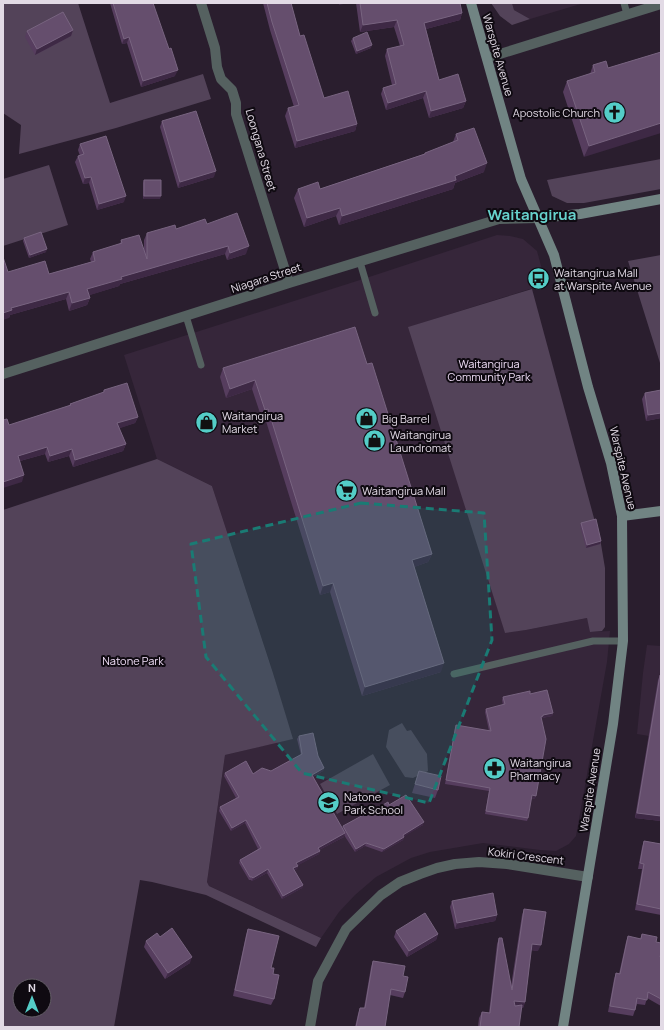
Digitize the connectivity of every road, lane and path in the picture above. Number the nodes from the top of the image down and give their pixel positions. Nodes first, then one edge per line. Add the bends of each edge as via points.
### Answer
1 (201, 3) edge
2 (471, 3) edge
3 (624, 3) edge
4 (661, 4) edge
5 (627, 14) junction
6 (487, 58) junction
7 (661, 199) edge
8 (538, 218) junction
9 (360, 262) junction
10 (288, 283) junction
11 (375, 313) dead end
12 (186, 316) junction
13 (201, 365) dead end
14 (3, 374) edge
15 (661, 510) edge
16 (622, 516) junction
17 (623, 641) junction
18 (454, 674) dead end
19 (588, 877) junction
20 (310, 1027) edge
21 (563, 1027) edge

1 - 10 street, Loongana Street via 215,48 221,79 232,90 236,114
2 - 6 main road, Warspite Avenue
3 - 5 lane
4 - 5 street
5 - 6 street
6 - 8 main road, Warspite Avenue via 521,179
7 - 8 main road via 580,214
8 - 9 street, Niagara Street via 500,219
8 - 16 main road, Warspite Avenue via 554,255 588,387 611,463
9 - 10 street, Niagara Street
9 - 11 lane
10 - 12 street, Niagara Street
12 - 13 lane
12 - 14 street, Niagara Street
15 - 16 main road
16 - 17 main road, Warspite Avenue
17 - 18 lane via 593,641
17 - 19 main road, Warspite Avenue via 613,724
19 - 20 street, Kokiri Crescent via 479,862 438,868 400,882 381,895 346,929 318,981
19 - 21 main road, Warspite Avenue

